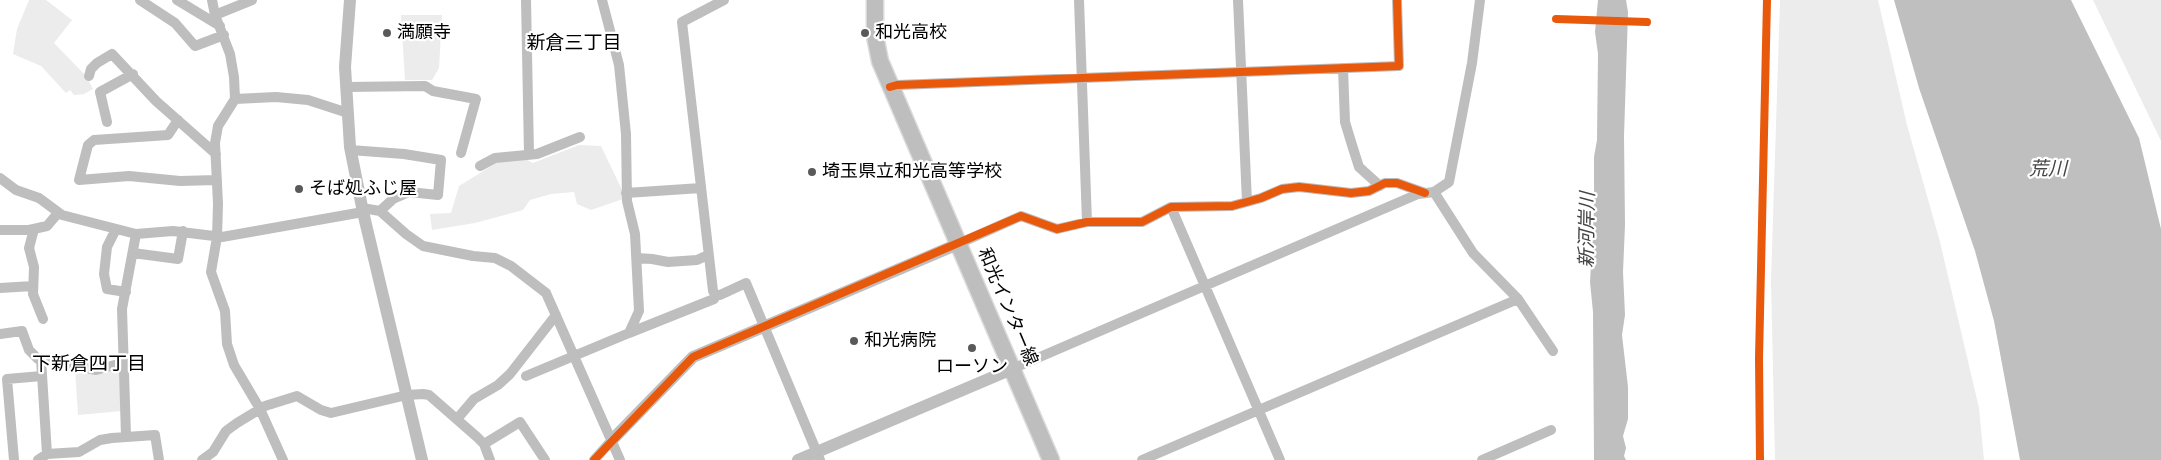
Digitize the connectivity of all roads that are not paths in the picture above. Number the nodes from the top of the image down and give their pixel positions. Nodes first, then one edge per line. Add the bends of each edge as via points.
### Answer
1 (140, 0) edge
2 (177, 0) edge
3 (212, 0) edge
4 (252, 0) edge
5 (350, 0) edge
6 (526, 0) edge
7 (602, 0) edge
8 (724, 0) edge
9 (875, 0) edge
10 (1079, 0) edge
11 (1238, 0) edge
12 (1397, 0) edge
13 (1480, 0) edge
14 (215, 15) junction
15 (222, 30) junction
16 (1343, 68) junction
17 (1240, 72) junction
18 (132, 74) junction
19 (89, 76) dead end
20 (1082, 78) junction
21 (346, 87) junction
22 (890, 87) junction
23 (235, 99) junction
24 (348, 113) junction
25 (178, 120) junction
26 (106, 122) dead end
27 (580, 137) dead end
28 (350, 150) junction
29 (462, 153) dead end
30 (216, 154) junction
31 (529, 154) junction
32 (480, 166) dead end
33 (0, 178) edge
34 (217, 180) junction
35 (1380, 186) junction
36 (701, 188) junction
37 (626, 193) junction
38 (1430, 193) junction
39 (1247, 202) junction
40 (1171, 207) junction
41 (362, 210) junction
42 (380, 211) junction
43 (58, 213) junction
44 (1087, 222) junction
45 (34, 229) junction
46 (116, 229) junction
47 (0, 230) edge
48 (183, 231) junction
49 (136, 234) junction
50 (217, 237) junction
51 (958, 244) junction
52 (133, 253) junction
53 (708, 256) junction
54 (637, 258) junction
55 (33, 286) junction
56 (1205, 286) junction
57 (0, 288) edge
58 (126, 292) junction
59 (716, 295) junction
60 (1518, 299) junction
61 (556, 316) junction
62 (43, 319) dead end
63 (764, 327) junction
64 (629, 333) junction
65 (0, 334) edge
66 (1554, 351) dead end
67 (574, 356) junction
68 (41, 359) junction
69 (122, 363) junction
70 (1012, 369) junction
71 (42, 376) junction
72 (526, 376) dead end
73 (406, 395) junction
74 (260, 409) junction
75 (1258, 409) junction
76 (457, 419) junction
77 (1551, 430) dead end
78 (126, 436) junction
79 (612, 440) junction
80 (484, 444) junction
81 (819, 456) edge
82 (42, 457) edge
83 (14, 460) edge
84 (160, 460) edge
85 (202, 460) edge
86 (283, 460) edge
87 (422, 460) edge
88 (490, 460) edge
89 (545, 460) edge
90 (594, 460) edge
91 (620, 460) edge
92 (798, 460) edge
93 (1051, 460) edge
94 (1142, 460) edge
95 (1280, 460) edge
96 (1482, 460) edge

1 - 15 street via 175,23 195,46
2 - 15 street
3 - 14 street
4 - 14 street
5 - 21 street
6 - 31 street
7 - 37 street via 619,65 626,134
8 - 36 street via 682,22
9 - 22 main road, 和光インター線 via 876,44
10 - 20 street
11 - 17 street
12 - 16 street via 1399,66
13 - 38 street via 1472,63 1449,182
14 - 15 street
15 - 23 street via 232,62
16 - 17 street
16 - 35 street via 1345,122 1352,145 1359,167
17 - 20 street
17 - 39 street
18 - 19 street via 112,54 97,63
18 - 25 street
18 - 26 street via 100,92
20 - 22 street
20 - 44 street
21 - 24 street
21 - 29 street via 425,86 433,92 476,99
22 - 51 main road, 和光インター線
23 - 24 street via 276,97 308,100
23 - 30 street via 218,126
24 - 28 street
25 - 30 street
25 - 34 street via 168,135 94,140 88,145 79,180 129,176 180,181
27 - 31 street via 537,154
28 - 41 street
28 - 42 street via 441,160 438,195 409,192 393,199
30 - 34 street
31 - 32 street via 495,158
33 - 43 street via 16,190 39,198
34 - 50 street
35 - 38 street via 1384,183 1397,184
35 - 39 street via 1350,194 1300,187 1282,189
36 - 37 street
36 - 53 street
37 - 54 street
38 - 56 street
38 - 60 street via 1473,253
39 - 40 street via 1232,206
40 - 44 street via 1142,222
40 - 56 street
41 - 42 street
41 - 50 street via 292,226
41 - 73 street
42 - 61 street via 423,246 495,258 511,266 546,294
43 - 45 street via 47,226
43 - 46 street
44 - 51 street via 1057,229 1021,216
45 - 47 street
45 - 55 street via 29,248 34,267
46 - 49 street
46 - 58 street via 107,247 104,274 108,289
48 - 49 street
48 - 50 street
48 - 52 street via 178,259
49 - 52 street
50 - 74 street via 211,272 225,311 227,344 234,365
51 - 63 street
51 - 70 main road, 和光インター線
52 - 58 street
53 - 54 street via 668,262
53 - 59 street
54 - 64 street via 639,307
55 - 57 street
55 - 62 street
56 - 70 street
56 - 75 street
58 - 69 street via 122,309
59 - 63 street via 746,283
59 - 64 street via 714,299
60 - 66 street
60 - 75 street
61 - 67 street
61 - 76 street via 503,381 474,399
63 - 79 street via 693,357
63 - 81 street
64 - 67 street
65 - 68 street via 22,331 29,350
67 - 72 street
67 - 79 street
68 - 69 street via 96,370
68 - 71 street
69 - 78 street
70 - 81 street
70 - 93 main road, 和光インター線
71 - 82 street
71 - 83 street via 7,379
73 - 74 street via 331,413 297,396
73 - 76 street via 429,395
73 - 87 street
74 - 85 street via 226,431 214,452
74 - 86 street
75 - 94 street
75 - 95 street
76 - 80 street
77 - 96 street
78 - 82 street via 100,440 79,452
78 - 84 street via 155,435
79 - 90 street
79 - 91 street
80 - 88 street
80 - 89 street via 520,422
81 - 92 street

